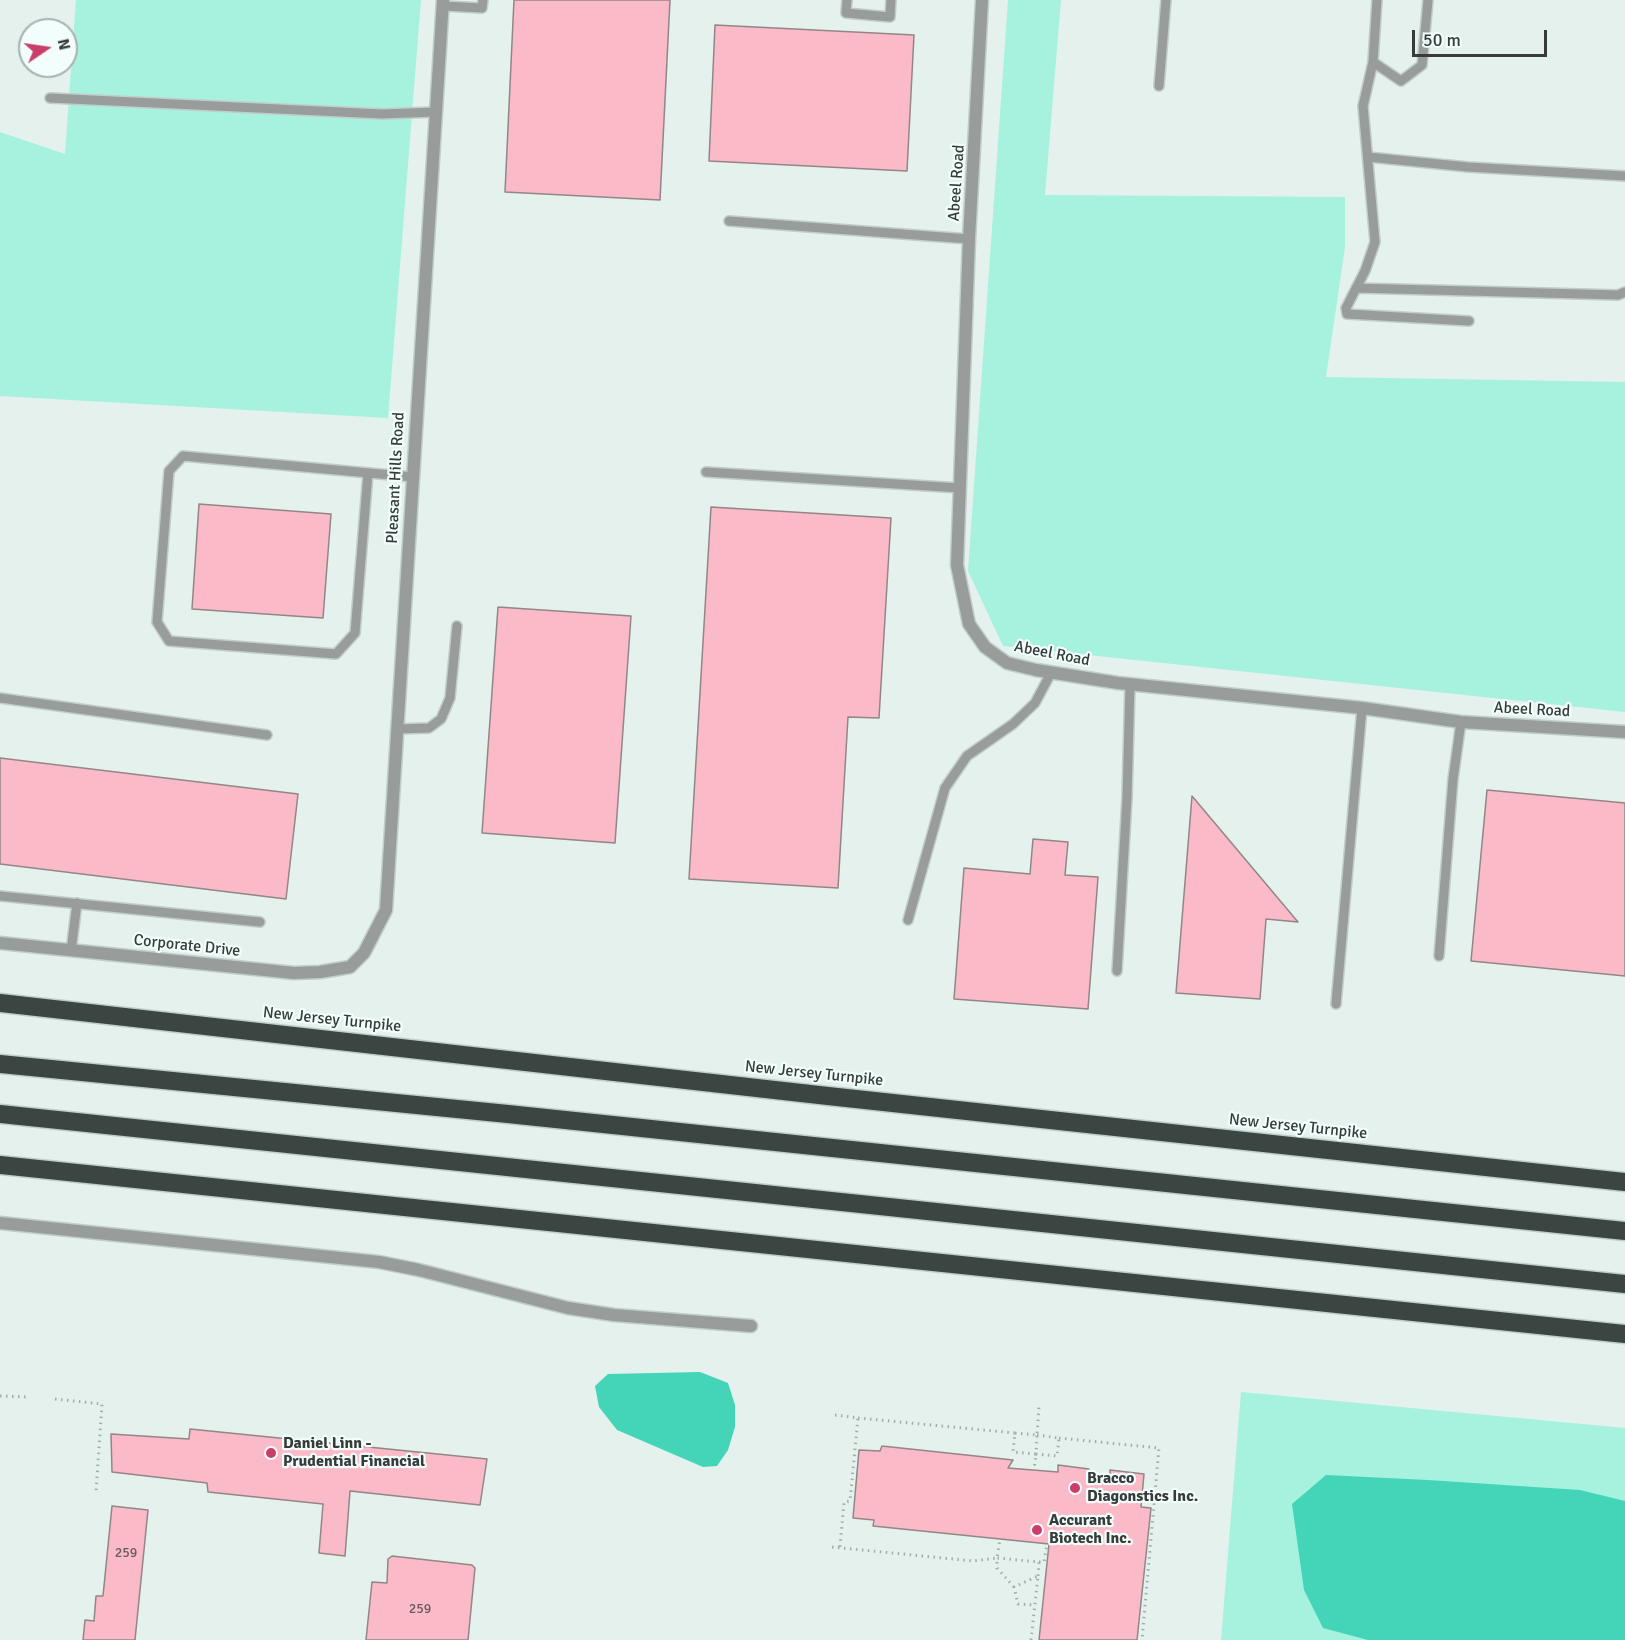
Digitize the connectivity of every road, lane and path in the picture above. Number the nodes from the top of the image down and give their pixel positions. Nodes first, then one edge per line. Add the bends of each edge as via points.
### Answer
1 (483, 0) edge
2 (847, 0) edge
3 (891, 0) edge
4 (982, 0) edge
5 (1166, 0) edge
6 (1377, 0) edge
7 (1428, 0) edge
8 (443, 3) edge
9 (1373, 62) junction
10 (1159, 86) dead end
11 (50, 98) dead end
12 (436, 112) junction
13 (1368, 157) junction
14 (1625, 176) edge
15 (729, 221) dead end
16 (969, 239) junction
17 (1356, 288) junction
18 (1625, 292) edge
19 (1469, 321) dead end
20 (706, 472) dead end
21 (368, 473) junction
22 (412, 477) junction
23 (960, 488) junction
24 (457, 626) dead end
25 (1051, 673) junction
26 (1130, 684) junction
27 (0, 698) edge
28 (1362, 708) junction
29 (1461, 722) junction
30 (398, 729) junction
31 (1625, 732) edge
32 (267, 735) dead end
33 (0, 896) edge
34 (78, 903) junction
35 (908, 920) dead end
36 (260, 922) dead end
37 (0, 944) edge
38 (71, 951) junction
39 (364, 953) joint
40 (1439, 956) dead end
41 (1117, 971) dead end
42 (0, 1003) edge
43 (1336, 1004) dead end
44 (0, 1064) edge
45 (0, 1114) edge
46 (0, 1165) edge
47 (1625, 1182) edge
48 (0, 1223) edge
49 (1625, 1231) edge
50 (1625, 1284) edge
51 (751, 1326) dead end
52 (1625, 1334) edge
53 (0, 1396) edge
54 (29, 1397) dead end
55 (55, 1399) dead end
56 (1039, 1406) dead end
57 (835, 1415) dead end
58 (858, 1418) junction
59 (1015, 1433) junction
60 (1037, 1435) junction
61 (1059, 1438) junction
62 (1036, 1454) junction
63 (1034, 1470) dead end
64 (96, 1492) dead end
65 (1000, 1539) dead end
66 (1047, 1544) dead end
67 (832, 1547) dead end
68 (840, 1547) junction
69 (997, 1558) junction
70 (1040, 1562) junction
71 (1038, 1576) junction
72 (1014, 1587) junction
73 (1034, 1605) junction
74 (1031, 1640) edge
75 (1142, 1640) edge

1 - 8 lane via 482,8
2 - 3 lane via 846,13 890,17
4 - 16 street, Abeel Road
5 - 10 lane
6 - 9 lane
7 - 9 lane via 1422,66 1401,81
8 - 12 street, Pleasant Hills Road
9 - 13 lane via 1364,106
11 - 12 lane via 382,114
12 - 22 street, Pleasant Hills Road
13 - 14 lane
13 - 17 lane via 1375,242
15 - 16 lane
16 - 23 street, Abeel Road
17 - 18 lane via 1618,295
17 - 19 lane via 1347,314
20 - 23 lane
21 - 21 lane via 183,456 169,471 157,622 169,641 336,654 355,633
21 - 22 lane
22 - 30 street, Pleasant Hills Road
23 - 25 street, Abeel Road via 957,565 969,624 985,647 1007,663
24 - 30 lane via 450,698 441,719 429,728
25 - 26 street, Abeel Road
25 - 35 lane via 1035,703 1013,724 967,756 945,788
26 - 28 street, Abeel Road
26 - 41 lane
27 - 32 lane
28 - 29 street, Abeel Road
28 - 43 lane
29 - 31 street, Abeel Road
29 - 40 lane
30 - 39 street, Pleasant Hills Road via 386,910
33 - 34 lane
34 - 36 lane
34 - 38 lane
37 - 38 street, Corporate Drive
38 - 39 street, Corporate Drive via 294,973 350,967
42 - 47 highway, New Jersey Turnpike
44 - 49 highway
45 - 50 highway
46 - 52 highway
48 - 51 street via 379,1262 568,1308
53 - 54 path
55 - 64 path via 102,1404
56 - 60 path
57 - 58 path
58 - 59 path
58 - 68 path
59 - 60 path
59 - 62 path via 1013,1452
60 - 61 path
60 - 62 path
61 - 62 path via 1057,1456
61 - 75 path via 1159,1448
62 - 63 path
65 - 69 path
66 - 70 path via 1044,1562
67 - 68 path
68 - 69 path via 952,1560
69 - 70 path
69 - 72 path via 997,1568
70 - 71 path
71 - 72 path
71 - 73 path
72 - 73 path via 1018,1604
73 - 74 path

